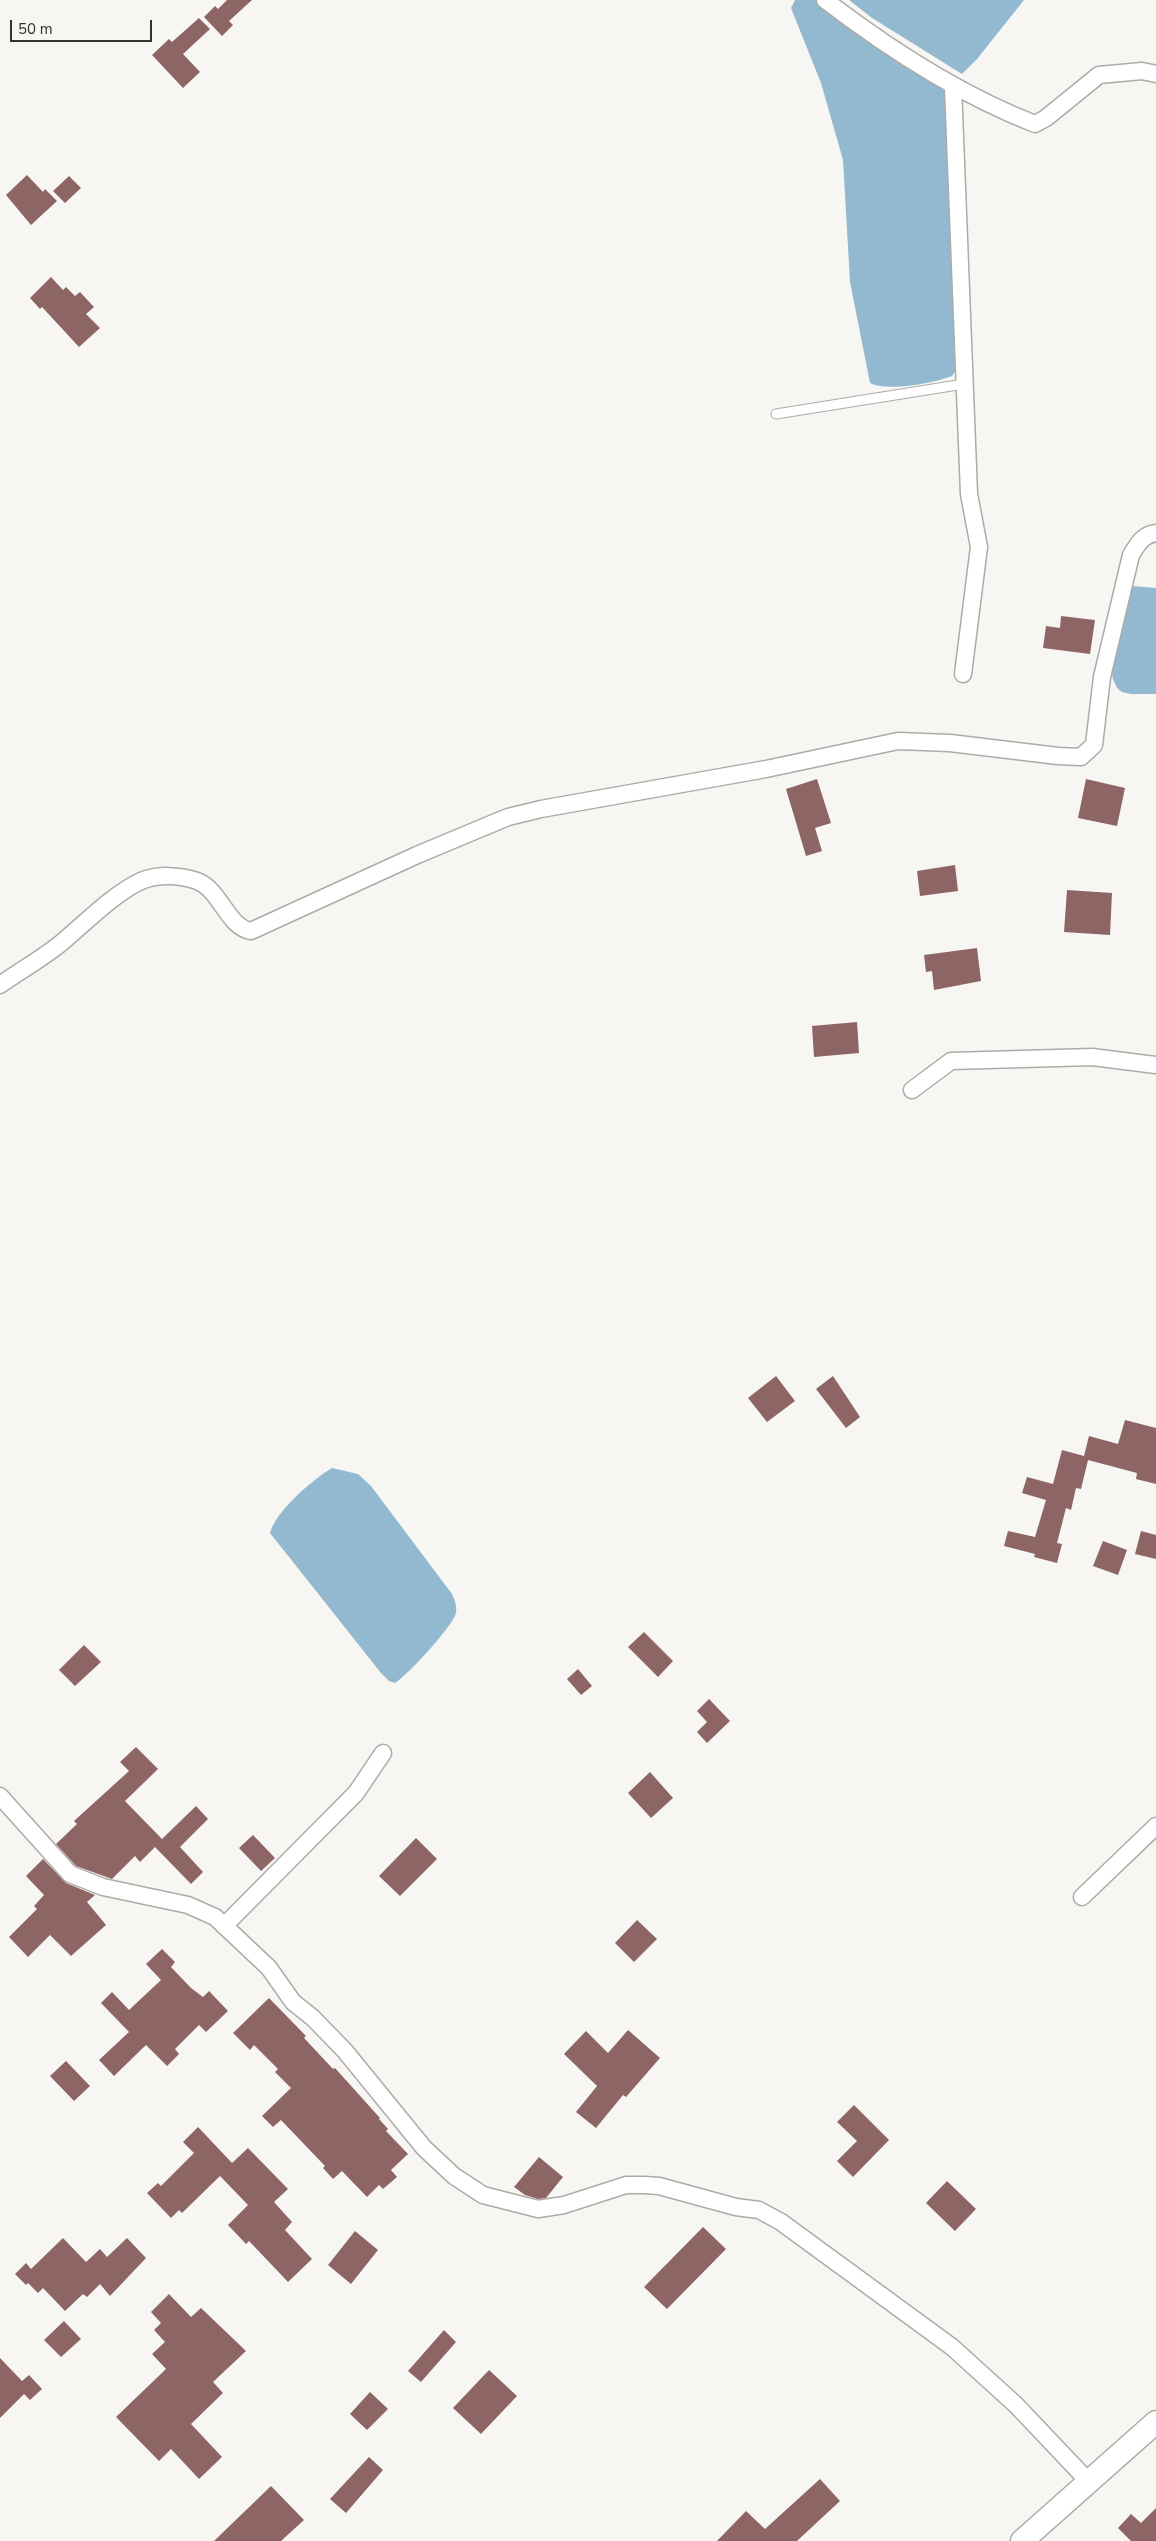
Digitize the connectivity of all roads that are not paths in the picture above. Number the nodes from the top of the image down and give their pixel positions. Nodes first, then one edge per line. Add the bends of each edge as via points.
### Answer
1 (825, 0) edge
2 (1156, 74) edge
3 (953, 86) junction
4 (964, 384) junction
5 (776, 414) dead end
6 (1156, 533) edge
7 (963, 674) dead end
8 (0, 985) edge
9 (1156, 1065) edge
10 (912, 1090) dead end
11 (383, 1753) dead end
12 (0, 1796) edge
13 (1156, 1826) edge
14 (1082, 1898) dead end
15 (224, 1926) junction
16 (1156, 2422) edge
17 (1089, 2482) junction
18 (1022, 2541) edge

1 - 3 street
2 - 3 street via 1142,71 1098,75 1035,124
3 - 4 street
4 - 5 lane
4 - 7 street via 969,494 979,547
6 - 8 street via 1140,540 1131,555 1102,677 1094,745 1081,757 950,743 898,741 766,769 541,809 508,818 426,852 251,930 238,925 206,884 186,877 164,876 143,880 40,959
9 - 10 street via 1092,1057 952,1060
11 - 15 street via 356,1794
12 - 15 street via 70,1874 103,1887 202,1910 216,1917
13 - 14 street
15 - 17 street via 269,1968 293,2002 314,2018 345,2051 424,2148 454,2176 483,2195 538,2209 564,2206 626,2185 644,2184 736,2208 759,2210 781,2222 952,2347 1016,2405
16 - 17 main road
17 - 18 main road

